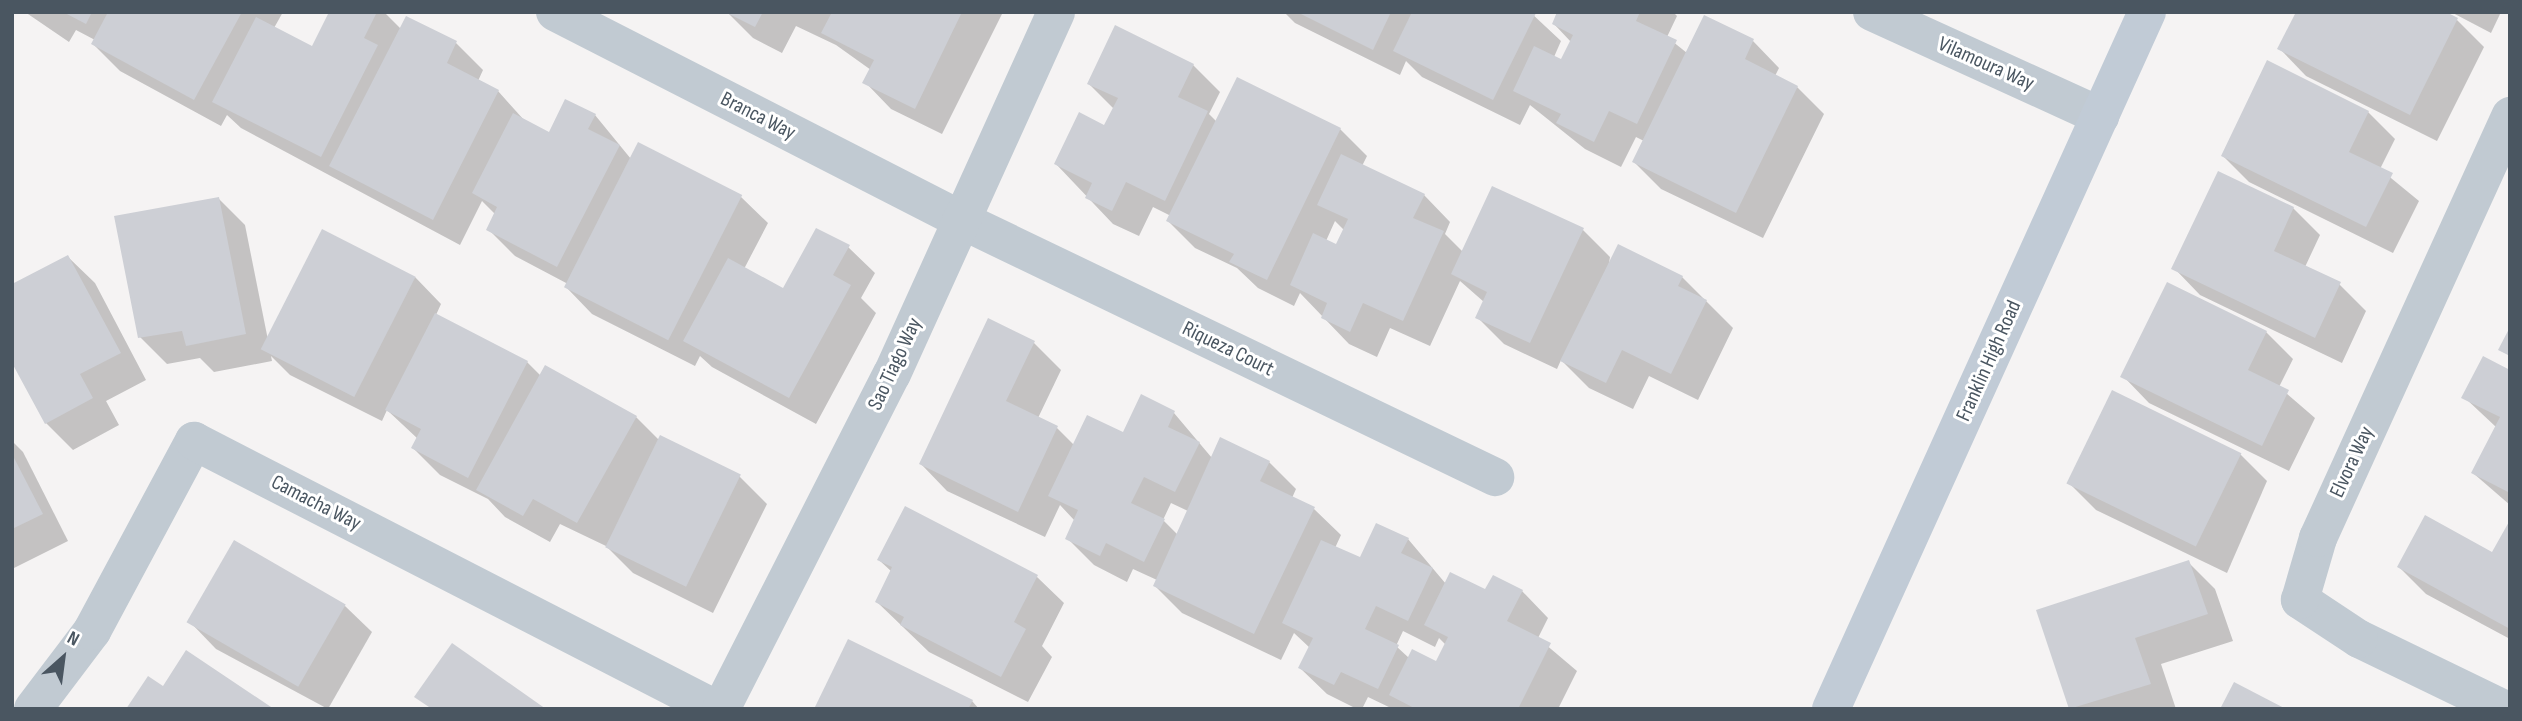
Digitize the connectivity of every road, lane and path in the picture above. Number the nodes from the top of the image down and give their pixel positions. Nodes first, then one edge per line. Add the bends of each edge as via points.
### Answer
1 (555, 12) edge
2 (1056, 12) edge
3 (1872, 12) edge
4 (2147, 12) edge
5 (2100, 116) junction
6 (2510, 116) edge
7 (961, 220) junction
8 (1495, 477) dead end
9 (33, 709) edge
10 (718, 709) edge
11 (1831, 709) edge
12 (2504, 709) edge

1 - 7 street, Branca Way
2 - 7 street, Sao Tiago Way
3 - 5 street, Vilamoura Way
4 - 5 street, Franklin High Road
5 - 11 street, Franklin High Road
6 - 12 street, Elvora Way via 2318,538 2300,600 2359,639
7 - 8 street, Riqueza Court
7 - 10 street, Sao Tiago Way via 892,374
9 - 10 street, Camacha Way via 92,631 194,441

